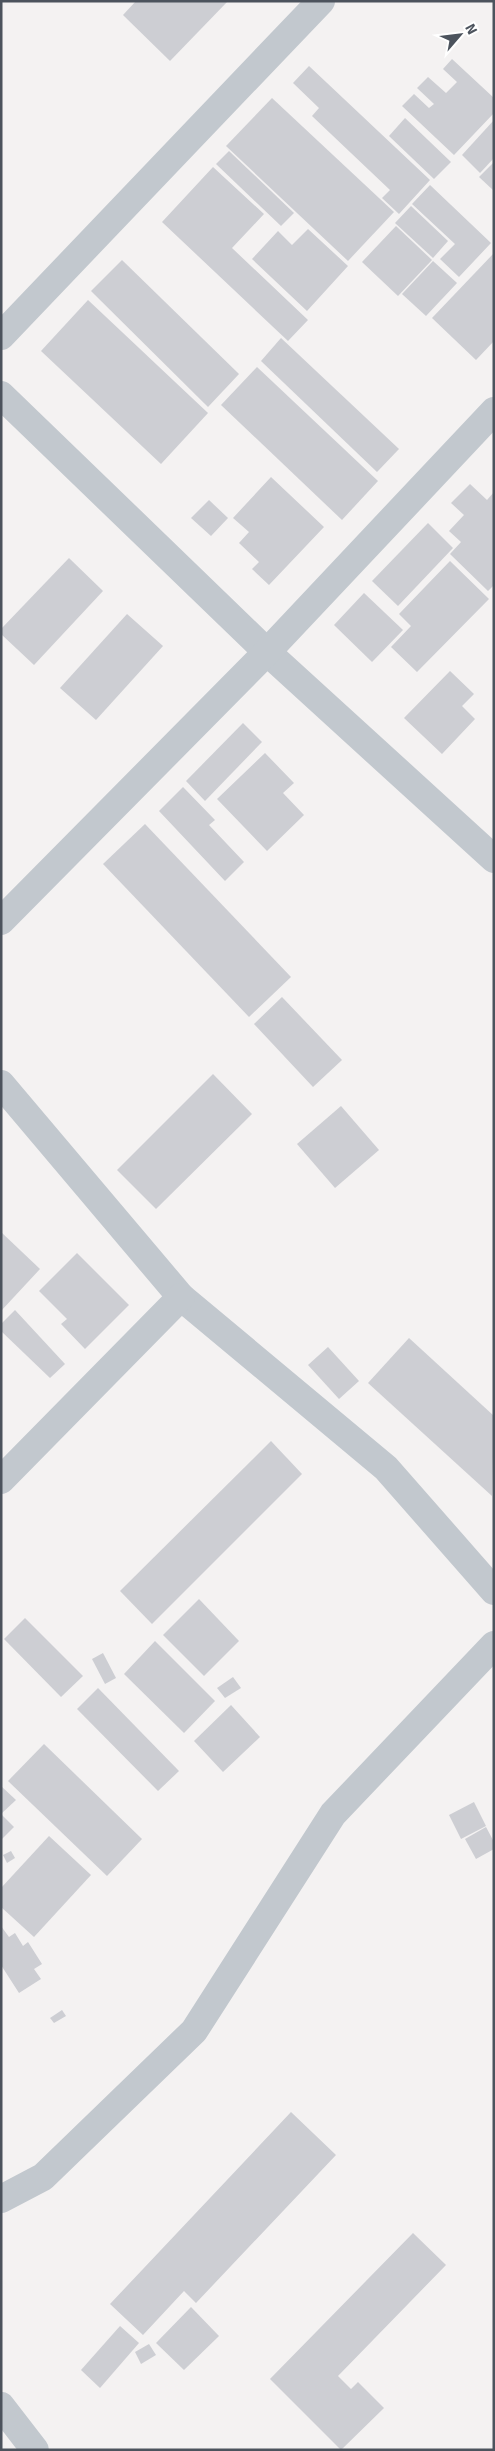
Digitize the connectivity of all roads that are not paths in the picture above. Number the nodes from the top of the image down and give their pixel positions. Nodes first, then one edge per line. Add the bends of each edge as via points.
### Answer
1 (321, 1) edge
2 (1, 336) edge
3 (1, 395) edge
4 (494, 411) edge
5 (267, 652) junction
6 (494, 859) edge
7 (1, 922) edge
8 (1, 1084) edge
9 (181, 1297) junction
10 (1, 1480) edge
11 (494, 1590) edge
12 (494, 1645) edge
13 (1, 2198) edge
14 (1, 2406) edge
15 (35, 2450) edge

1 - 2 street
3 - 5 street
4 - 5 street
5 - 6 street
5 - 7 street
8 - 9 street
9 - 10 street
9 - 11 street via 386,1468
12 - 13 street via 333,1814 194,2031 43,2176
14 - 15 street

